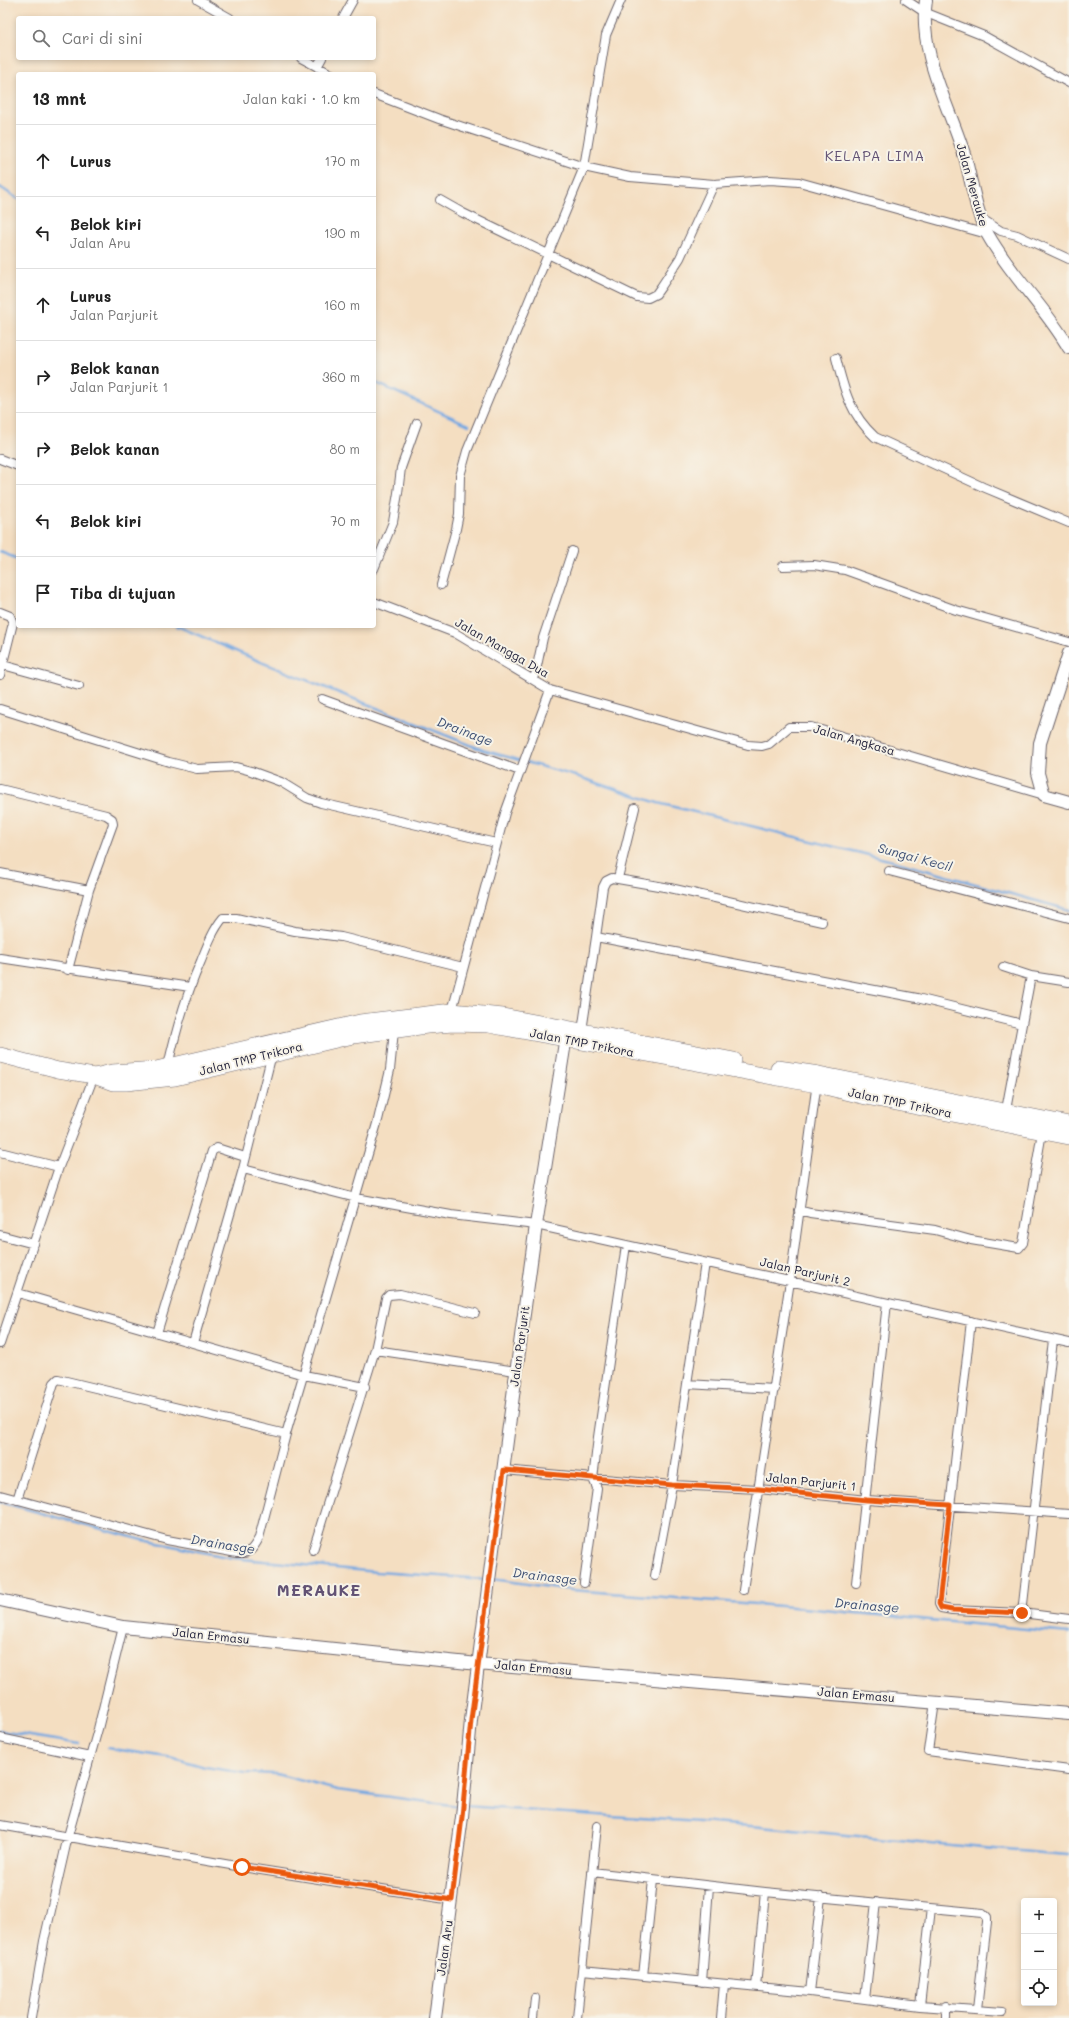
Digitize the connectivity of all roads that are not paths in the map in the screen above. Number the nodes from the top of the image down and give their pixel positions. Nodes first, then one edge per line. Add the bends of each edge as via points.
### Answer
1 (198, 0) edge
2 (353, 0) edge
3 (621, 0) edge
4 (906, 0) edge
5 (926, 0) edge
6 (924, 12) junction
7 (226, 16) edge
8 (344, 16) edge
9 (305, 60) edge
10 (321, 60) edge
11 (317, 67) junction
12 (327, 72) edge
13 (1069, 83) edge
14 (376, 95) edge
15 (584, 167) junction
16 (714, 184) junction
17 (440, 200) dead end
18 (982, 219) junction
19 (987, 234) junction
20 (548, 254) junction
21 (1069, 259) edge
22 (1069, 348) edge
23 (836, 358) dead end
24 (416, 423) dead end
25 (0, 459) edge
26 (16, 465) edge
27 (1069, 523) edge
28 (572, 551) dead end
29 (376, 564) edge
30 (783, 566) dead end
31 (441, 584) dead end
32 (376, 603) edge
33 (0, 612) edge
34 (1069, 642) edge
35 (1069, 653) edge
36 (3, 665) junction
37 (0, 675) edge
38 (534, 680) junction
39 (79, 686) dead end
40 (550, 690) junction
41 (322, 699) dead end
42 (0, 709) edge
43 (521, 769) junction
44 (0, 789) edge
45 (1044, 794) junction
46 (1069, 802) edge
47 (636, 808) dead end
48 (496, 844) junction
49 (889, 871) dead end
50 (0, 873) edge
51 (618, 878) junction
52 (89, 890) junction
53 (1069, 918) edge
54 (822, 922) dead end
55 (596, 937) junction
56 (0, 958) edge
57 (463, 967) junction
58 (1003, 967) dead end
59 (68, 970) junction
60 (1031, 976) junction
61 (1069, 982) edge
62 (190, 987) junction
63 (452, 1011) junction
64 (1022, 1024) junction
65 (394, 1031) junction
66 (571, 1033) junction
67 (274, 1048) junction
68 (0, 1055) edge
69 (168, 1066) junction
70 (94, 1076) junction
71 (818, 1079) junction
72 (1006, 1110) junction
73 (1028, 1122) junction
74 (1069, 1124) edge
75 (1042, 1132) junction
76 (1069, 1137) edge
77 (0, 1152) edge
78 (245, 1157) junction
79 (59, 1167) junction
80 (243, 1169) junction
81 (356, 1198) junction
82 (799, 1210) junction
83 (536, 1225) junction
84 (0, 1235) edge
85 (34, 1244) junction
86 (626, 1245) junction
87 (704, 1262) junction
88 (790, 1281) junction
89 (18, 1293) junction
90 (887, 1303) junction
91 (475, 1313) dead end
92 (971, 1321) junction
93 (3, 1328) edge
94 (157, 1333) junction
95 (1053, 1340) junction
96 (193, 1343) junction
97 (1069, 1343) edge
98 (0, 1344) edge
99 (375, 1350) junction
100 (516, 1371) junction
101 (304, 1375) junction
102 (687, 1384) junction
103 (365, 1388) junction
104 (775, 1389) junction
105 (286, 1434) junction
106 (504, 1470) junction
107 (593, 1479) junction
108 (672, 1485) junction
109 (759, 1489) junction
110 (0, 1495) edge
111 (16, 1500) junction
112 (867, 1500) junction
113 (950, 1505) junction
114 (1032, 1512) junction
115 (1069, 1514) edge
116 (313, 1550) dead end
117 (655, 1576) dead end
118 (584, 1583) dead end
119 (856, 1583) dead end
120 (743, 1590) dead end
121 (0, 1600) edge
122 (1022, 1613) junction
123 (1069, 1619) edge
124 (123, 1627) junction
125 (478, 1664) junction
126 (935, 1702) junction
127 (1069, 1714) edge
128 (0, 1738) edge
129 (90, 1757) junction
130 (1069, 1770) edge
131 (0, 1825) edge
132 (597, 1826) dead end
133 (68, 1836) junction
134 (592, 1872) junction
135 (653, 1880) junction
136 (709, 1886) junction
137 (765, 1892) junction
138 (821, 1897) junction
139 (452, 1900) junction
140 (876, 1902) junction
141 (931, 1908) junction
142 (582, 1970) junction
143 (643, 1976) junction
144 (702, 1982) junction
145 (724, 1984) junction
146 (756, 1987) junction
147 (810, 1992) junction
148 (535, 1998) dead end
149 (865, 1999) junction
150 (920, 2006) junction
151 (946, 2006) junction
152 (976, 2009) junction
153 (1003, 2012) dead end
154 (31, 2018) edge
155 (435, 2018) edge
156 (533, 2018) edge
157 (577, 2018) edge
158 (721, 2018) edge
159 (946, 2018) edge

1 - 7 street
2 - 8 street
3 - 15 street via 606,35
4 - 6 street
5 - 6 street, Jalan Merauke
6 - 13 street via 984,36
6 - 18 street, Jalan Merauke via 933,67 965,156
9 - 11 street
10 - 11 street
11 - 12 street
14 - 15 street via 439,120
15 - 16 street via 630,177
15 - 20 street
16 - 19 street via 770,180 799,182
16 - 20 street via 680,258 656,294 648,298 637,297
17 - 20 street
18 - 19 street, Jalan Merauke
18 - 21 street via 1001,231 1017,235
19 - 22 street, Jalan Merauke
20 - 31 street via 467,451 460,476 459,514
23 - 27 street via 846,397 862,425 875,437
24 - 29 street via 401,468 393,522
25 - 26 street
28 - 38 street via 544,632
30 - 34 street via 814,565 845,570 956,610
32 - 38 street, Jalan Mangga Dua via 455,633
33 - 36 street via 10,616 13,623
35 - 45 street via 1040,743 1038,773
36 - 37 street
36 - 39 street
38 - 40 street, Jalan Mangga Dua
40 - 43 street
40 - 45 street, Jalan Angkasa via 748,745 769,744 789,727 811,727
41 - 43 street
42 - 48 street via 169,762 202,769 236,767 280,782 321,803
43 - 48 street
44 - 52 street via 112,818 113,824
45 - 46 street, Jalan Angkasa
47 - 51 street
48 - 57 street
49 - 53 street
50 - 52 street
51 - 54 street
51 - 55 street via 606,881 603,887
52 - 59 street
55 - 64 street via 917,998
55 - 66 street
56 - 59 street
57 - 62 street via 341,937 295,931 229,917 223,918 218,924
57 - 63 street
58 - 60 street
59 - 62 street
60 - 61 street
60 - 64 street
62 - 69 street
63 - 66 highway, Jalan TMP Trikora via 503,1016
63 - 67 highway, Jalan TMP Trikora via 360,1022
64 - 72 street
65 - 66 highway, Jalan TMP Trikora via 453,1024
65 - 67 highway, Jalan TMP Trikora
65 - 81 street via 384,1097
66 - 71 highway, Jalan TMP Trikora
66 - 71 highway, Jalan TMP Trikora via 685,1050
66 - 83 street, Jalan Parjurit
67 - 69 highway, Jalan TMP Trikora
67 - 70 highway, Jalan TMP Trikora via 182,1076 147,1082 113,1083
67 - 78 street
68 - 70 highway, Jalan TMP Trikora
69 - 70 highway, Jalan TMP Trikora
70 - 79 street
71 - 72 highway, Jalan TMP Trikora
71 - 73 highway, Jalan TMP Trikora via 866,1097
71 - 82 street
72 - 73 highway, Jalan TMP Trikora
73 - 74 highway, Jalan TMP Trikora
73 - 75 highway, Jalan TMP Trikora
75 - 76 highway, Jalan TMP Trikora
75 - 82 street via 1023,1243 1019,1248 971,1240 935,1230
77 - 79 street
78 - 80 street
78 - 94 street via 217,1148 212,1151
79 - 85 street
80 - 81 street, Jalan Parjurit 2
80 - 96 street
81 - 83 street, Jalan Parjurit 2 via 451,1215
81 - 101 street
82 - 88 street
83 - 86 street, Jalan Parjurit 2
83 - 100 street, Jalan Parjurit
84 - 85 street
85 - 89 street
86 - 87 street, Jalan Parjurit 2
86 - 107 street
87 - 88 street, Jalan Parjurit 2
87 - 102 street
88 - 90 street, Jalan Parjurit 2
88 - 104 street
89 - 93 street
89 - 94 street
90 - 92 street, Jalan Parjurit 2
90 - 112 street
91 - 99 street via 400,1294 389,1294
92 - 95 street, Jalan Parjurit 2
92 - 113 street
93 - 98 street
94 - 96 street
95 - 97 street, Jalan Parjurit 2
95 - 114 street
96 - 101 street
99 - 100 street
99 - 103 street
100 - 106 street, Jalan Parjurit
101 - 103 street
101 - 105 street
102 - 104 street
102 - 108 street
103 - 116 street
104 - 109 street
105 - 111 street via 58,1379 54,1383
105 - 111 street via 259,1538 246,1554 167,1540
106 - 107 street, Jalan Parjurit 1
106 - 125 street, Jalan Parjurit
107 - 108 street, Jalan Parjurit 1
107 - 118 street via 597,1488
108 - 109 street, Jalan Parjurit 1
108 - 117 street
109 - 112 street, Jalan Parjurit 1
109 - 120 street
110 - 111 street
112 - 113 street, Jalan Parjurit 1
112 - 119 street
113 - 114 street, Jalan Parjurit 1
113 - 122 street via 939,1604 941,1608
114 - 115 street, Jalan Parjurit 1
114 - 122 street
121 - 124 street, Jalan Ermasu
122 - 123 street
124 - 125 street, Jalan Ermasu
124 - 129 street
125 - 126 street, Jalan Ermasu
125 - 139 street, Jalan Aru
126 - 127 street, Jalan Ermasu
126 - 130 street via 928,1751
128 - 129 street
129 - 133 street
131 - 133 street
132 - 134 street
133 - 139 street
133 - 154 street via 44,1941
134 - 135 street
134 - 142 street
135 - 136 street
135 - 143 street
136 - 137 street
136 - 144 street
137 - 138 street
137 - 146 street
138 - 140 street
138 - 147 street
139 - 155 street, Jalan Aru
140 - 141 street
140 - 149 street
141 - 150 street
141 - 152 street via 978,1912 987,1916
142 - 143 street
142 - 157 street
143 - 144 street
144 - 145 street
145 - 146 street
145 - 158 street
146 - 147 street
147 - 149 street
148 - 156 street
149 - 150 street
150 - 151 street
151 - 152 street
151 - 159 street
152 - 153 street

